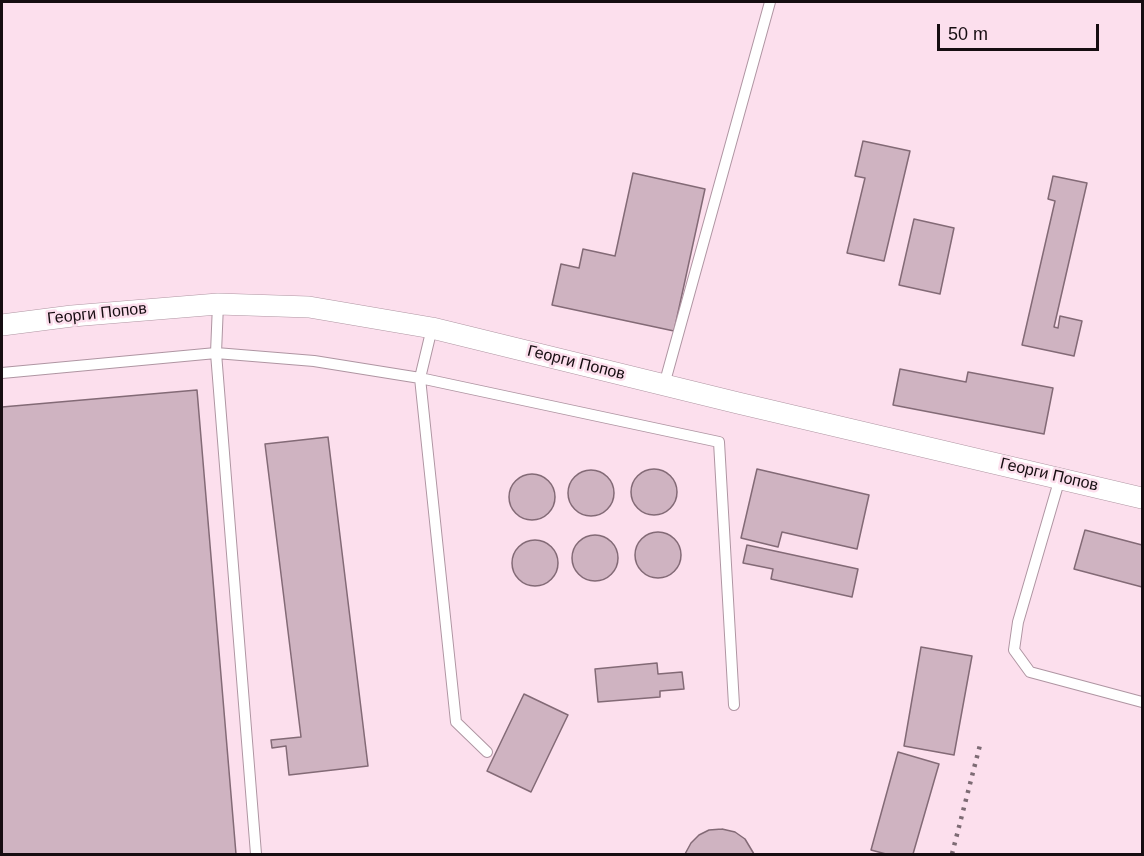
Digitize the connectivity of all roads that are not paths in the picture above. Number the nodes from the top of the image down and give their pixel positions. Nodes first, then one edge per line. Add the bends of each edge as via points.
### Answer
1 (771, 2) edge
2 (218, 304) junction
3 (2, 325) edge
4 (432, 328) junction
5 (216, 353) junction
6 (2, 373) edge
7 (420, 378) junction
8 (664, 385) junction
9 (1060, 477) junction
10 (1143, 498) edge
11 (1143, 702) edge
12 (734, 705) dead end
13 (487, 752) dead end
14 (256, 855) edge

1 - 8 lane
2 - 3 street, Георги Попов via 72,315
2 - 4 street, Георги Попов via 309,307
2 - 5 lane
4 - 7 lane
4 - 8 street, Георги Попов
5 - 6 lane
5 - 7 lane via 314,361
5 - 14 lane
7 - 12 lane via 719,442
7 - 13 lane via 456,722
8 - 9 street, Георги Попов
9 - 10 street, Георги Попов
9 - 11 lane via 1018,622 1014,650 1030,672

